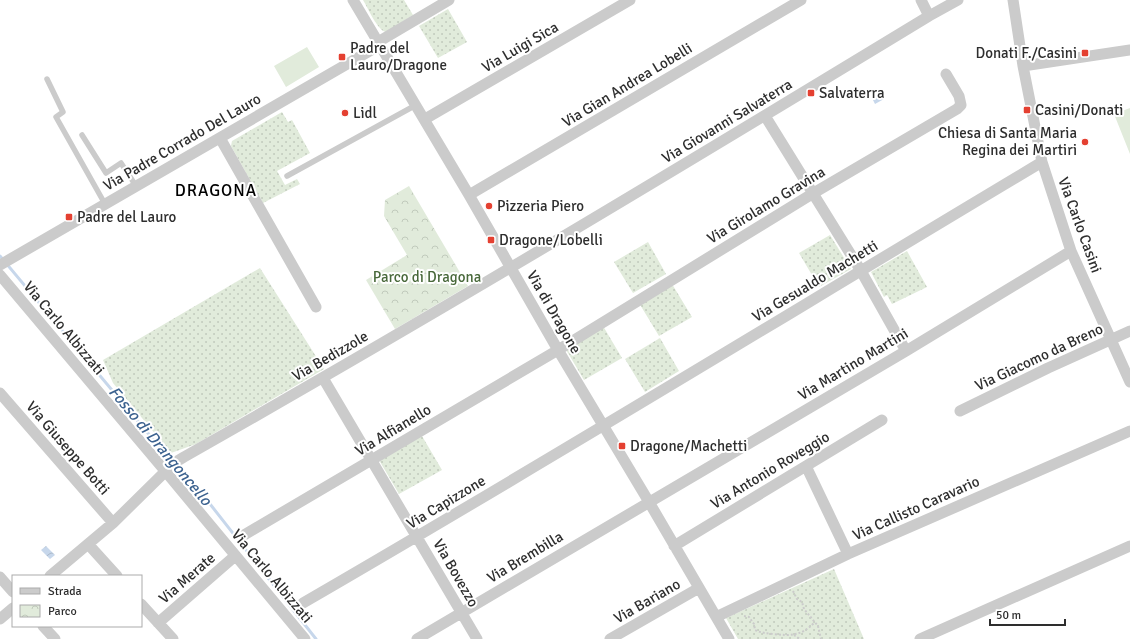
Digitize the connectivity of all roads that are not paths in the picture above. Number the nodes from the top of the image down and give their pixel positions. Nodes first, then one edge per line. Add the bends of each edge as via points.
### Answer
1 (353, 0) edge
2 (449, 0) edge
3 (630, 0) edge
4 (801, 0) edge
5 (920, 0) edge
6 (958, 0) edge
7 (1013, 0) edge
8 (929, 16) junction
9 (379, 43) junction
10 (1130, 50) edge
11 (1023, 66) junction
12 (946, 74) dead end
13 (47, 79) dead end
14 (416, 105) junction
15 (764, 116) junction
16 (425, 119) junction
17 (82, 135) dead end
18 (220, 138) junction
19 (1042, 162) junction
20 (287, 176) dead end
21 (136, 186) junction
22 (812, 194) junction
23 (469, 195) junction
24 (105, 204) junction
25 (1071, 251) junction
26 (0, 265) edge
27 (511, 268) junction
28 (861, 271) junction
29 (0, 275) edge
30 (316, 307) dead end
31 (1130, 331) edge
32 (1111, 340) junction
33 (558, 350) junction
34 (906, 350) junction
35 (323, 378) junction
36 (1130, 382) edge
37 (0, 393) edge
38 (960, 411) dead end
39 (882, 420) dead end
40 (603, 426) junction
41 (1130, 431) edge
42 (372, 460) junction
43 (806, 466) junction
44 (166, 472) junction
45 (649, 502) junction
46 (113, 523) junction
47 (244, 535) dead end
48 (417, 537) junction
49 (88, 544) junction
50 (674, 546) junction
51 (1130, 546) edge
52 (848, 554) junction
53 (235, 556) junction
54 (51, 575) edge
55 (116, 575) edge
56 (0, 577) edge
57 (698, 588) junction
58 (12, 591) edge
59 (303, 603) dead end
60 (142, 605) edge
61 (12, 609) edge
62 (461, 613) junction
63 (716, 617) junction
64 (0, 619) edge
65 (158, 623) junction
66 (44, 627) edge
67 (55, 639) edge
68 (172, 639) edge
69 (305, 639) edge
70 (417, 639) edge
71 (477, 639) edge
72 (610, 639) edge
73 (729, 639) edge
74 (920, 639) edge

1 - 9 street, Via di Dragone
2 - 9 street, Via Padre Corrado Del Lauro
3 - 16 street, Via Luigi Sica
4 - 23 street, Via Gian Andrea Lobelli
5 - 8 street
6 - 8 street, Via Giovanni Salvaterra
7 - 11 street, Via Carlo Casini
8 - 15 street, Via Giovanni Salvaterra
9 - 14 street, Via di Dragone
9 - 18 street, Via Padre Corrado Del Lauro
10 - 11 street
11 - 19 street, Via Carlo Casini
12 - 22 street, Via Girolamo Gravina via 960,99 959,108
13 - 24 lane via 63,112 56,117
14 - 16 street, Via di Dragone
14 - 20 lane
15 - 22 street
15 - 27 street, Via Giovanni Salvaterra
16 - 23 street, Via di Dragone
17 - 21 lane via 106,173 121,163
18 - 21 street, Via Padre Corrado Del Lauro
18 - 30 street
19 - 25 street, Via Carlo Casini
19 - 28 street, Via Gesualdo Machetti
21 - 24 street, Via Padre Corrado Del Lauro
22 - 28 street
22 - 33 street, Via Girolamo Gravina
23 - 27 street, Via di Dragone
24 - 26 street, Via Padre Corrado Del Lauro
25 - 32 street, Via Carlo Casini
25 - 34 street, Via Martino Martini
27 - 33 street, Via di Dragone
27 - 35 street, Via Bedizzole
28 - 34 street
28 - 40 street, Via Gesualdo Machetti
29 - 44 street, Via Carlo Albizzati
31 - 32 street, Via Giacomo da Breno
32 - 36 street, Via Carlo Casini
32 - 38 street, Via Giacomo da Breno
33 - 40 street, Via di Dragone
33 - 42 street, Via Alfianello
34 - 45 street, Via Martino Martini
35 - 42 street, Via Bovezzo
35 - 44 street, Via Bedizzole via 184,457
37 - 46 street, Via Giuseppe Botti
39 - 43 street, Via Antonio Roveggio
40 - 45 street, Via di Dragone
40 - 48 street, Via Capizzone
41 - 52 street, Via Callisto Caravario
42 - 47 street, Via Alfianello
42 - 48 street, Via Bovezzo
43 - 50 street, Via Antonio Roveggio
43 - 52 street
44 - 46 street, Via Bedizzole
44 - 53 street, Via Carlo Albizzati
45 - 50 street, Via di Dragone
45 - 62 street, Via Brembilla
46 - 49 street, Via Bedizzole
48 - 59 street, Via Capizzone
48 - 62 street, Via Bovezzo
49 - 54 street, Via Bedizzole
49 - 55 street
50 - 57 street, Via di Dragone
51 - 74 street
52 - 63 street, Via Callisto Caravario
53 - 65 street, Via Merate
53 - 69 street, Via Carlo Albizzati
56 - 58 street
57 - 63 street, Via di Dragone
57 - 72 street, Via Bariano
60 - 65 street
61 - 64 street
62 - 70 street, Via Brembilla
62 - 71 street, Via Bovezzo
63 - 73 street, Via di Dragone
65 - 68 street
66 - 67 street

